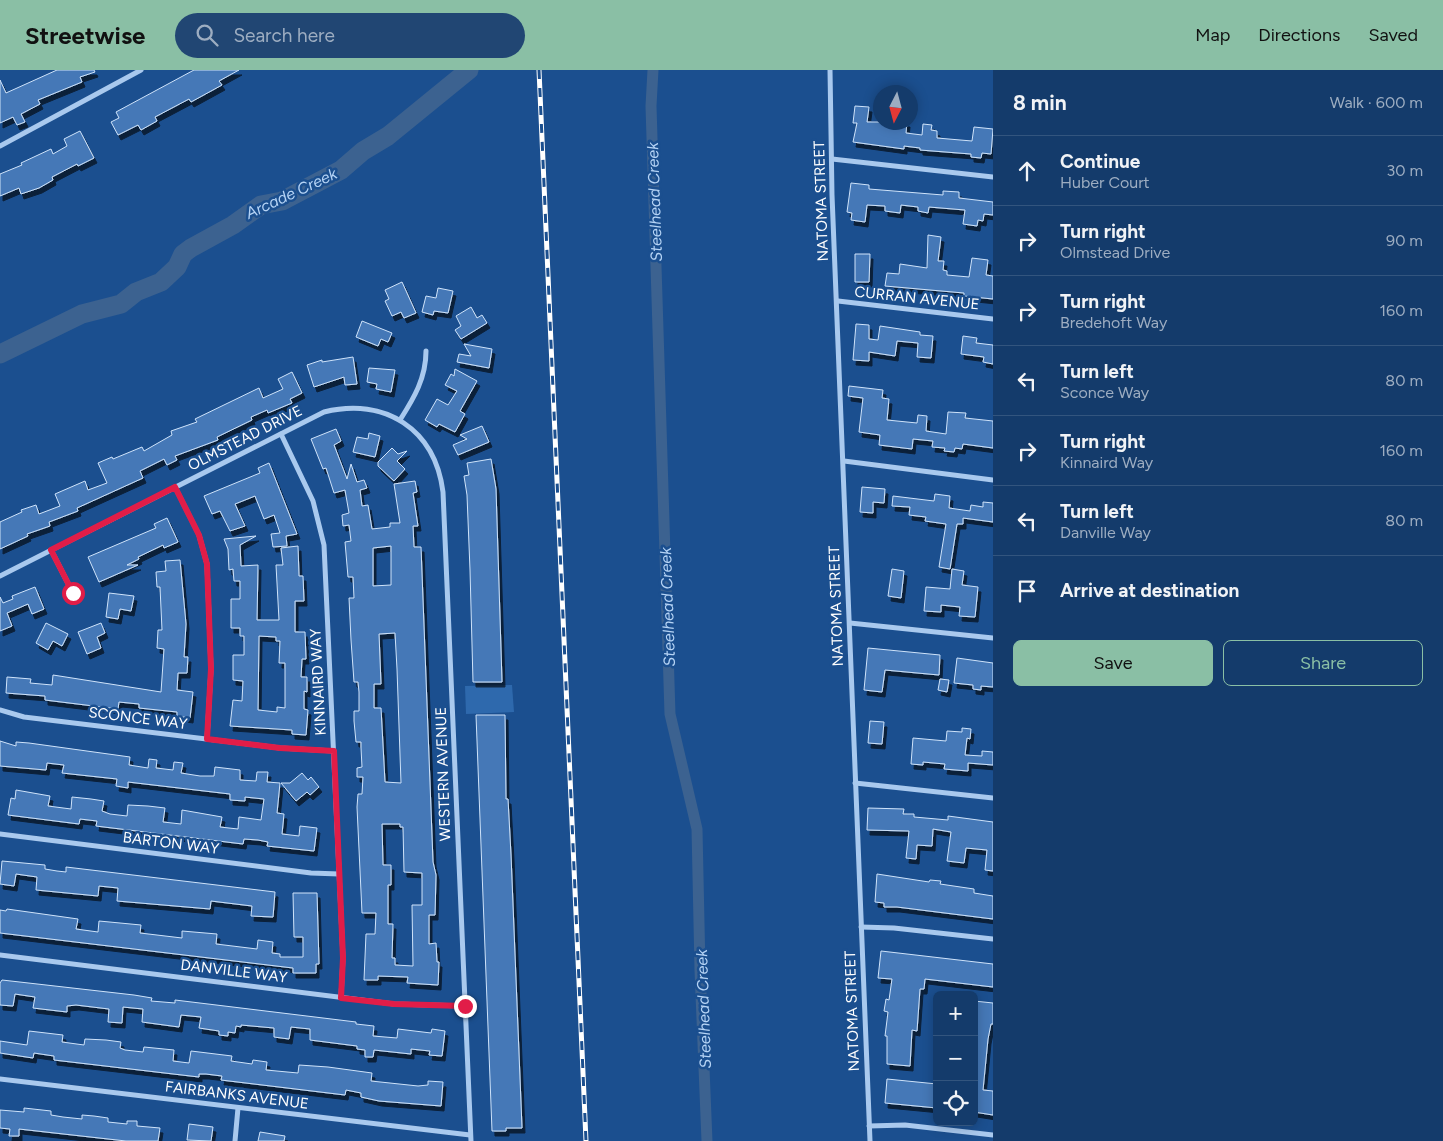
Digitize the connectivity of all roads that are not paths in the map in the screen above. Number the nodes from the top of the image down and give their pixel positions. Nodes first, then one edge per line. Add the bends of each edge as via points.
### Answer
1 (142, 70) edge
2 (830, 70) edge
3 (0, 146) edge
4 (832, 159) junction
5 (993, 177) edge
6 (838, 301) junction
7 (993, 319) edge
8 (426, 351) dead end
9 (400, 420) junction
10 (281, 434) junction
11 (844, 461) junction
12 (993, 480) edge
13 (175, 487) junction
14 (51, 550) junction
15 (0, 576) edge
16 (73, 593) dead end
17 (850, 623) junction
18 (993, 638) edge
19 (0, 710) edge
20 (207, 739) junction
21 (334, 751) junction
22 (855, 783) junction
23 (993, 798) edge
24 (0, 834) edge
25 (339, 874) junction
26 (861, 927) junction
27 (993, 939) edge
28 (0, 955) edge
29 (341, 998) junction
30 (465, 1006) junction
31 (0, 1079) edge
32 (238, 1108) junction
33 (869, 1126) junction
34 (993, 1135) edge
35 (470, 1138) edge
36 (235, 1141) edge
37 (870, 1141) edge

1 - 3 street
2 - 4 street, NATOMA STREET
4 - 5 street
4 - 6 street, NATOMA STREET
6 - 7 street, CURRAN AVENUE
6 - 11 street, NATOMA STREET
8 - 9 street via 421,384
9 - 10 street, OLMSTEAD DRIVE via 371,409 340,409 317,415
9 - 30 street, WESTERN AVENUE via 414,430 429,448 444,492
10 - 13 street, OLMSTEAD DRIVE
10 - 21 street, KINNAIRD WAY via 307,487 322,537
11 - 12 street
11 - 17 street, NATOMA STREET
13 - 14 street, OLMSTEAD DRIVE
13 - 20 street via 199,535 207,564 211,669
14 - 15 street, OLMSTEAD DRIVE
14 - 16 street
17 - 18 street
17 - 22 street, NATOMA STREET
19 - 20 street, SCONCE WAY via 24,717
20 - 21 street, SCONCE WAY
21 - 25 street, KINNAIRD WAY
22 - 23 street
22 - 26 street, NATOMA STREET
24 - 25 street, BARTON WAY
25 - 29 street, KINNAIRD WAY via 343,958
26 - 27 street
26 - 33 street, NATOMA STREET
28 - 29 street, DANVILLE WAY
29 - 30 street, DANVILLE WAY
30 - 35 street, WESTERN AVENUE
31 - 32 street, FAIRBANKS AVENUE
32 - 35 street, FAIRBANKS AVENUE
32 - 36 street
33 - 34 street via 911,1126
33 - 37 street, NATOMA STREET

